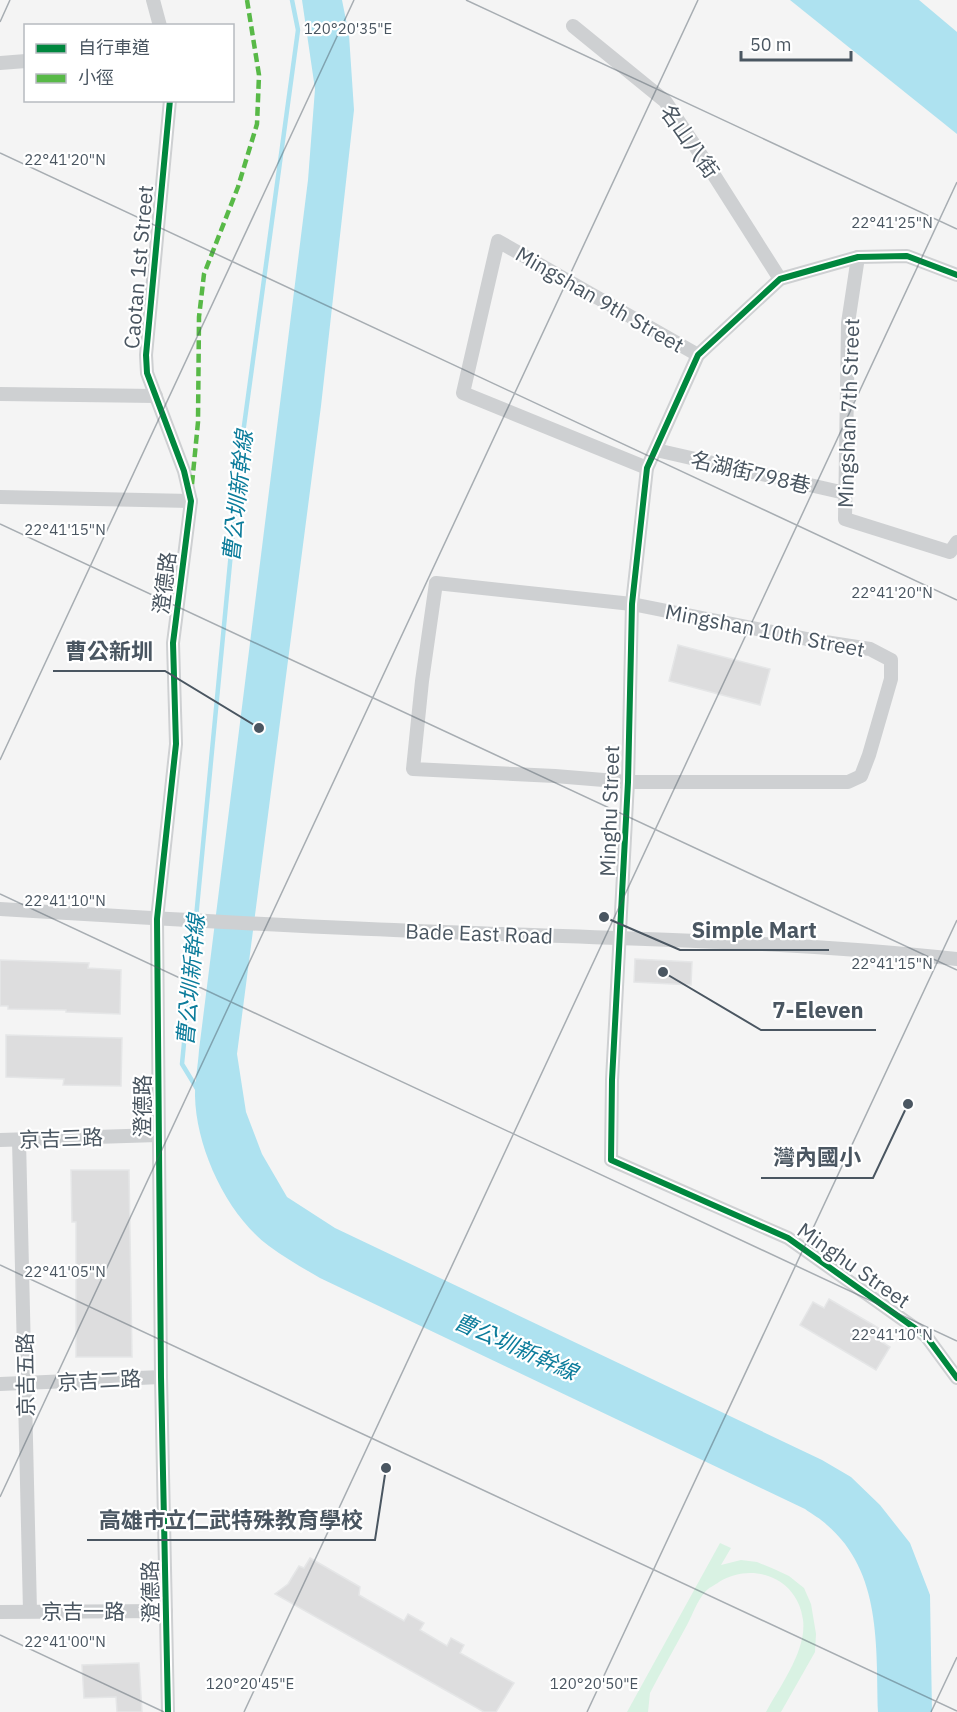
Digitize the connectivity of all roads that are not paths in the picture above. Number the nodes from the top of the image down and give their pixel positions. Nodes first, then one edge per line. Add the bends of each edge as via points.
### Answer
1 (153, 0) edge
2 (159, 24) edge
3 (573, 26) dead end
4 (24, 61) edge
5 (0, 63) edge
6 (170, 102) edge
7 (858, 257) junction
8 (957, 275) edge
9 (780, 279) junction
10 (698, 355) junction
11 (0, 394) edge
12 (156, 396) junction
13 (656, 450) junction
14 (648, 468) junction
15 (846, 493) junction
16 (0, 497) edge
17 (191, 501) junction
18 (957, 542) edge
19 (632, 604) junction
20 (628, 782) junction
21 (0, 909) edge
22 (157, 919) junction
23 (620, 938) junction
24 (957, 959) edge
25 (158, 1135) junction
26 (0, 1140) edge
27 (18, 1140) junction
28 (161, 1377) junction
29 (957, 1378) edge
30 (0, 1384) edge
31 (26, 1384) junction
32 (30, 1611) junction
33 (166, 1611) junction
34 (0, 1612) edge
35 (168, 1712) edge

1 - 2 street
3 - 9 street, 名山八街 via 665,102
4 - 5 street
6 - 12 street, Caotan 1st Street via 146,355 147,373
7 - 8 street, Minghu Street via 907,256
7 - 9 street, Minghu Street
7 - 15 street, Mingshan 7th Street via 848,323
9 - 10 street, Minghu Street
10 - 13 street, Minghu Street
10 - 14 street, Mingshan 9th Street via 498,241 463,393
11 - 12 street
12 - 17 street, Caotan 1st Street
13 - 14 street, Minghu Street
13 - 15 street, 名湖街798巷
14 - 19 street, Minghu Street
15 - 18 street, Mingshan 7th Street via 845,519 950,552
16 - 17 street
17 - 22 street, 澄德路 via 173,643 176,744
19 - 20 street, Minghu Street
19 - 20 street, Mingshan 10th Street via 435,583 413,769
19 - 20 street, Mingshan 10th Street via 870,649 891,660 891,679 870,755 861,776 848,782
20 - 23 street, Minghu Street
21 - 22 street, Bade East Road
22 - 23 street, Bade East Road
22 - 25 street, 澄德路
23 - 24 street, Bade East Road
23 - 29 street, Minghu Street via 611,1160 788,1238 926,1336
25 - 27 street, 京吉三路
25 - 28 street, 澄德路
26 - 27 street, 京吉三路
27 - 31 street, 京吉五路
28 - 31 street, 京吉二路
28 - 33 street, 澄德路
30 - 31 street, 京吉二路
31 - 32 street, 京吉五路
32 - 33 street, 京吉一路
32 - 34 street, 京吉一路
33 - 35 street, 澄德路

